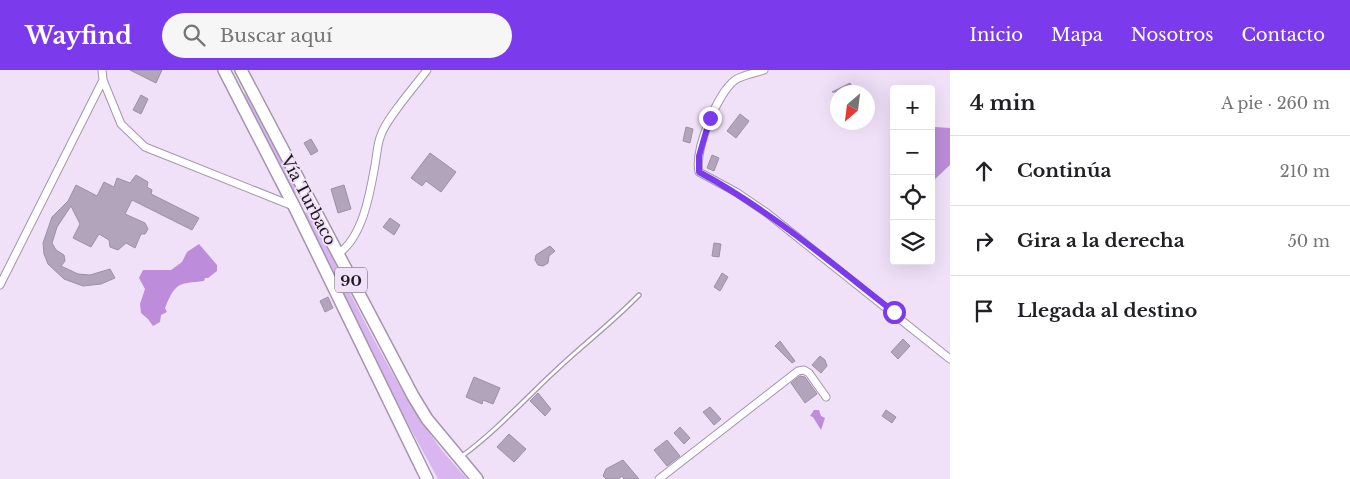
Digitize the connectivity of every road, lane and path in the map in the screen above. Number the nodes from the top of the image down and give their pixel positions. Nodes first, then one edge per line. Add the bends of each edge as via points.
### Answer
1 (102, 70) edge
2 (224, 70) edge
3 (241, 70) edge
4 (427, 70) edge
5 (764, 70) edge
6 (103, 80) junction
7 (294, 206) junction
8 (338, 254) junction
9 (0, 284) edge
10 (639, 295) dead end
11 (950, 359) edge
12 (826, 398) dead end
13 (459, 458) junction
14 (422, 468) junction
15 (427, 479) edge
16 (433, 479) edge
17 (478, 479) edge
18 (658, 479) edge

1 - 6 street
2 - 7 highway, Vía Turbaco / 90
3 - 8 highway, Vía Turbaco / 90
4 - 8 street via 384,127 357,228 351,241
5 - 11 street via 741,78 727,88 710,118 699,156 699,172 767,213
6 - 7 street via 121,124 146,147
6 - 9 street
7 - 14 highway, Vía Turbaco / 90
8 - 13 highway, Vía Turbaco / 90 via 413,396
10 - 13 lane via 496,428
12 - 18 street via 809,373 798,371
13 - 17 highway, Vía Turbaco / 90
14 - 15 highway, Vía Turbaco / 90
14 - 16 highway

